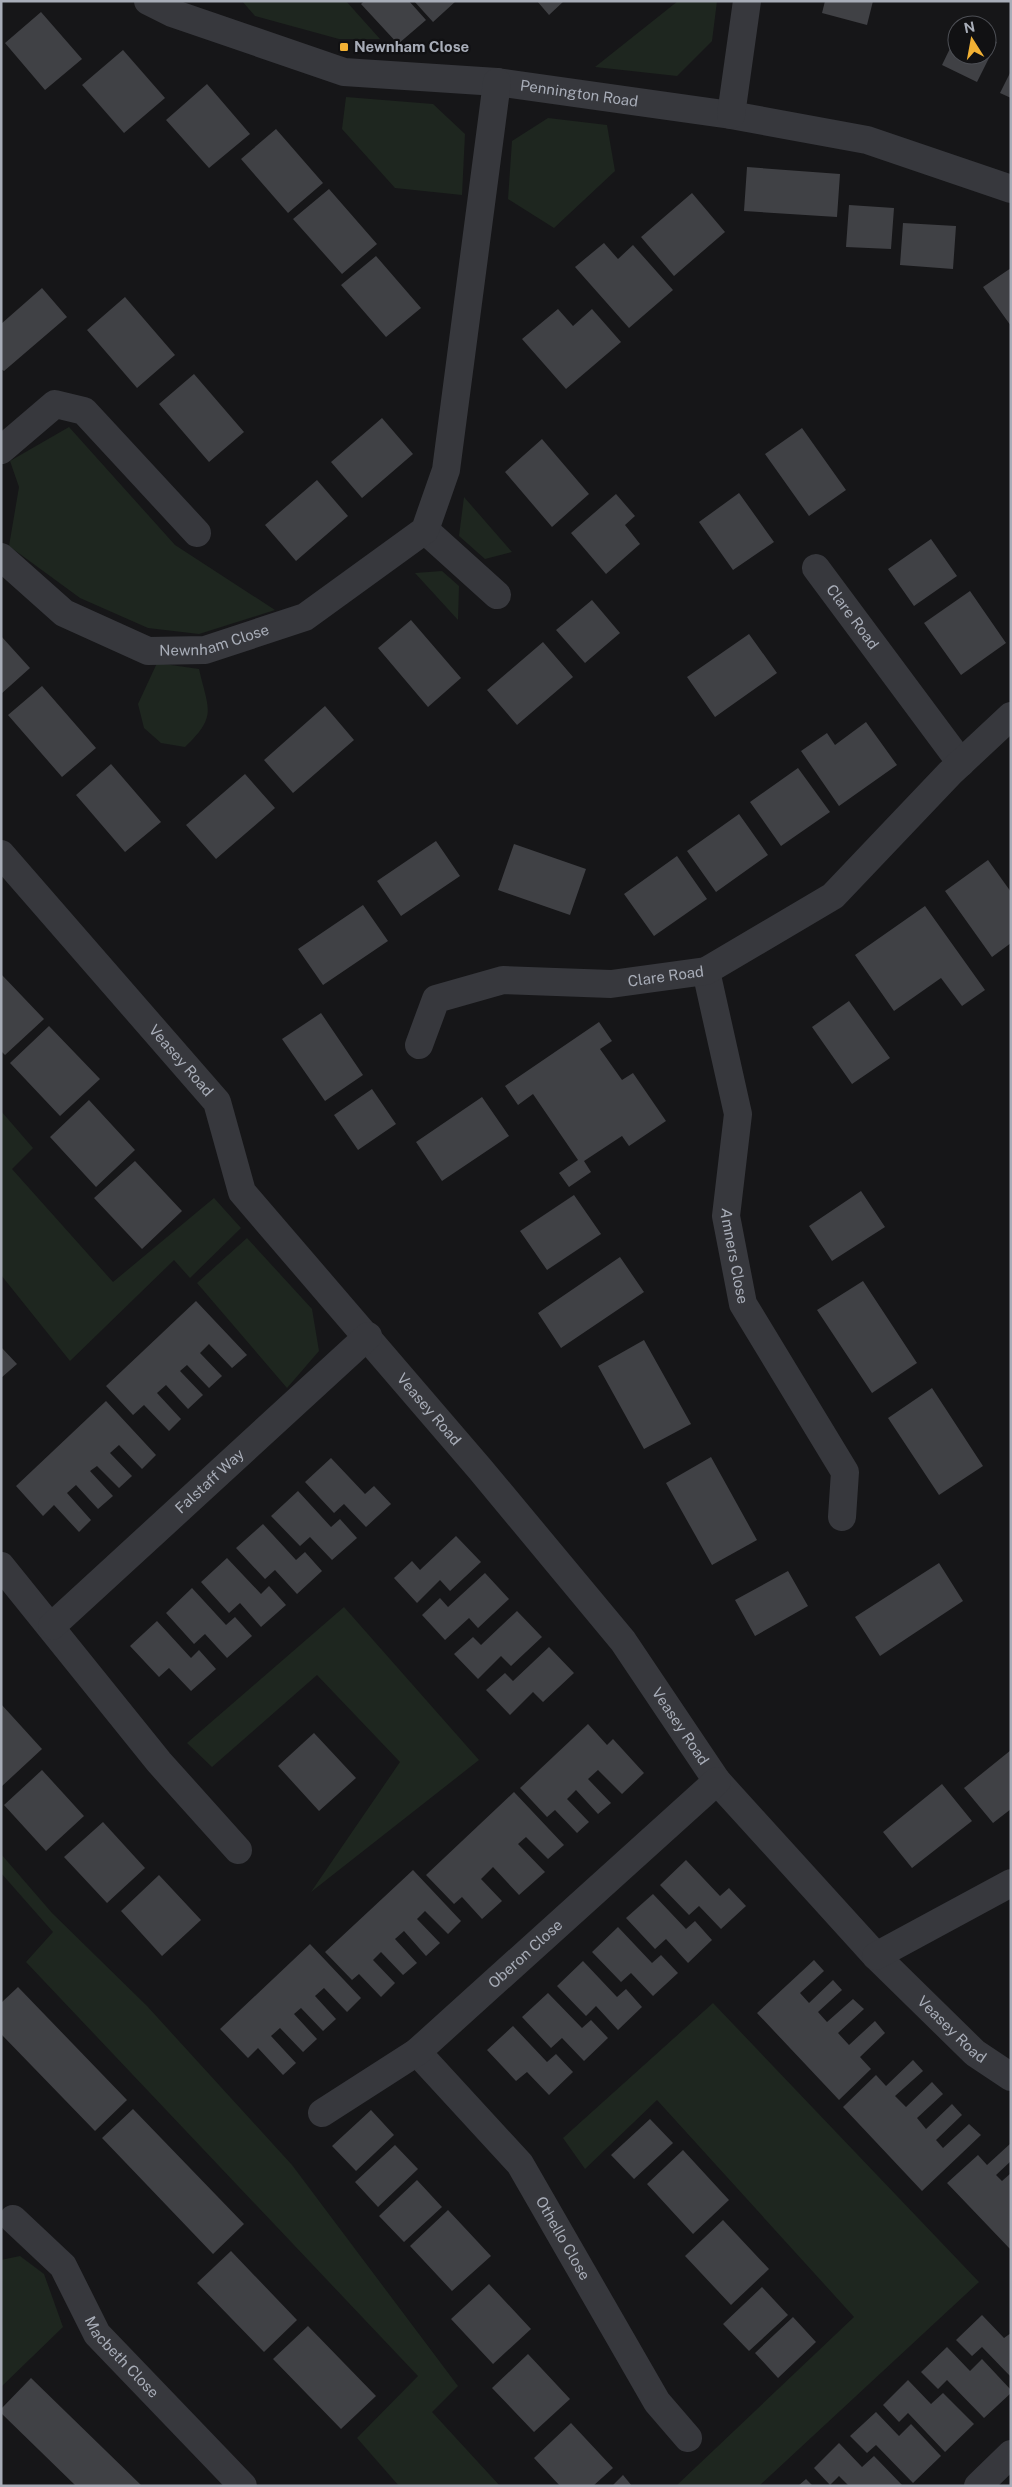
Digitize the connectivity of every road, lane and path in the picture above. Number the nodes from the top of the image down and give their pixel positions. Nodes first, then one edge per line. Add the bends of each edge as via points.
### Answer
1 (148, 1) edge
2 (747, 1) edge
3 (175, 7) edge
4 (497, 82) junction
5 (731, 116) junction
6 (1011, 189) edge
7 (1, 450) edge
8 (425, 530) junction
9 (197, 532) dead end
10 (1, 557) edge
11 (816, 568) dead end
12 (497, 596) dead end
13 (1011, 716) edge
14 (962, 763) junction
15 (1, 854) edge
16 (706, 971) junction
17 (419, 1045) dead end
18 (368, 1336) junction
19 (842, 1517) dead end
20 (1, 1566) edge
21 (52, 1626) junction
22 (717, 1781) junction
23 (238, 1850) dead end
24 (1011, 1884) edge
25 (876, 1956) junction
26 (417, 2052) junction
27 (1011, 2077) edge
28 (322, 2113) dead end
29 (5, 2218) edge
30 (688, 2438) dead end
31 (1011, 2454) edge
32 (243, 2486) edge
33 (978, 2486) edge

1 - 3 street, Pennington Road
2 - 5 street
3 - 4 street, Pennington Road via 344,72
4 - 5 street, Pennington Road
4 - 8 street via 446,470
5 - 6 street, Pennington Road via 867,140
7 - 9 street via 55,404 84,411
8 - 10 street, Newnham Close via 305,617 205,650 148,651 64,613
8 - 12 street
11 - 14 street, Clare Road
13 - 14 street, Clare Road
14 - 16 street, Clare Road via 833,896
15 - 18 street, Veasey Road via 217,1102 242,1192
16 - 17 street, Clare Road via 611,984 503,980 436,999
16 - 19 street, Amners Close via 738,1114 726,1216 743,1304 845,1472
18 - 21 street, Falstaff Way
18 - 22 street, Veasey Road via 623,1641
20 - 21 street
21 - 23 street via 159,1762
22 - 25 street, Veasey Road
22 - 26 street, Oberon Close
24 - 25 street
25 - 27 street, Veasey Road via 975,2053
26 - 28 street, Oberon Close
26 - 30 street, Othello Close via 520,2164 657,2402
29 - 32 street, Macbeth Close via 63,2266 97,2334
31 - 33 street

